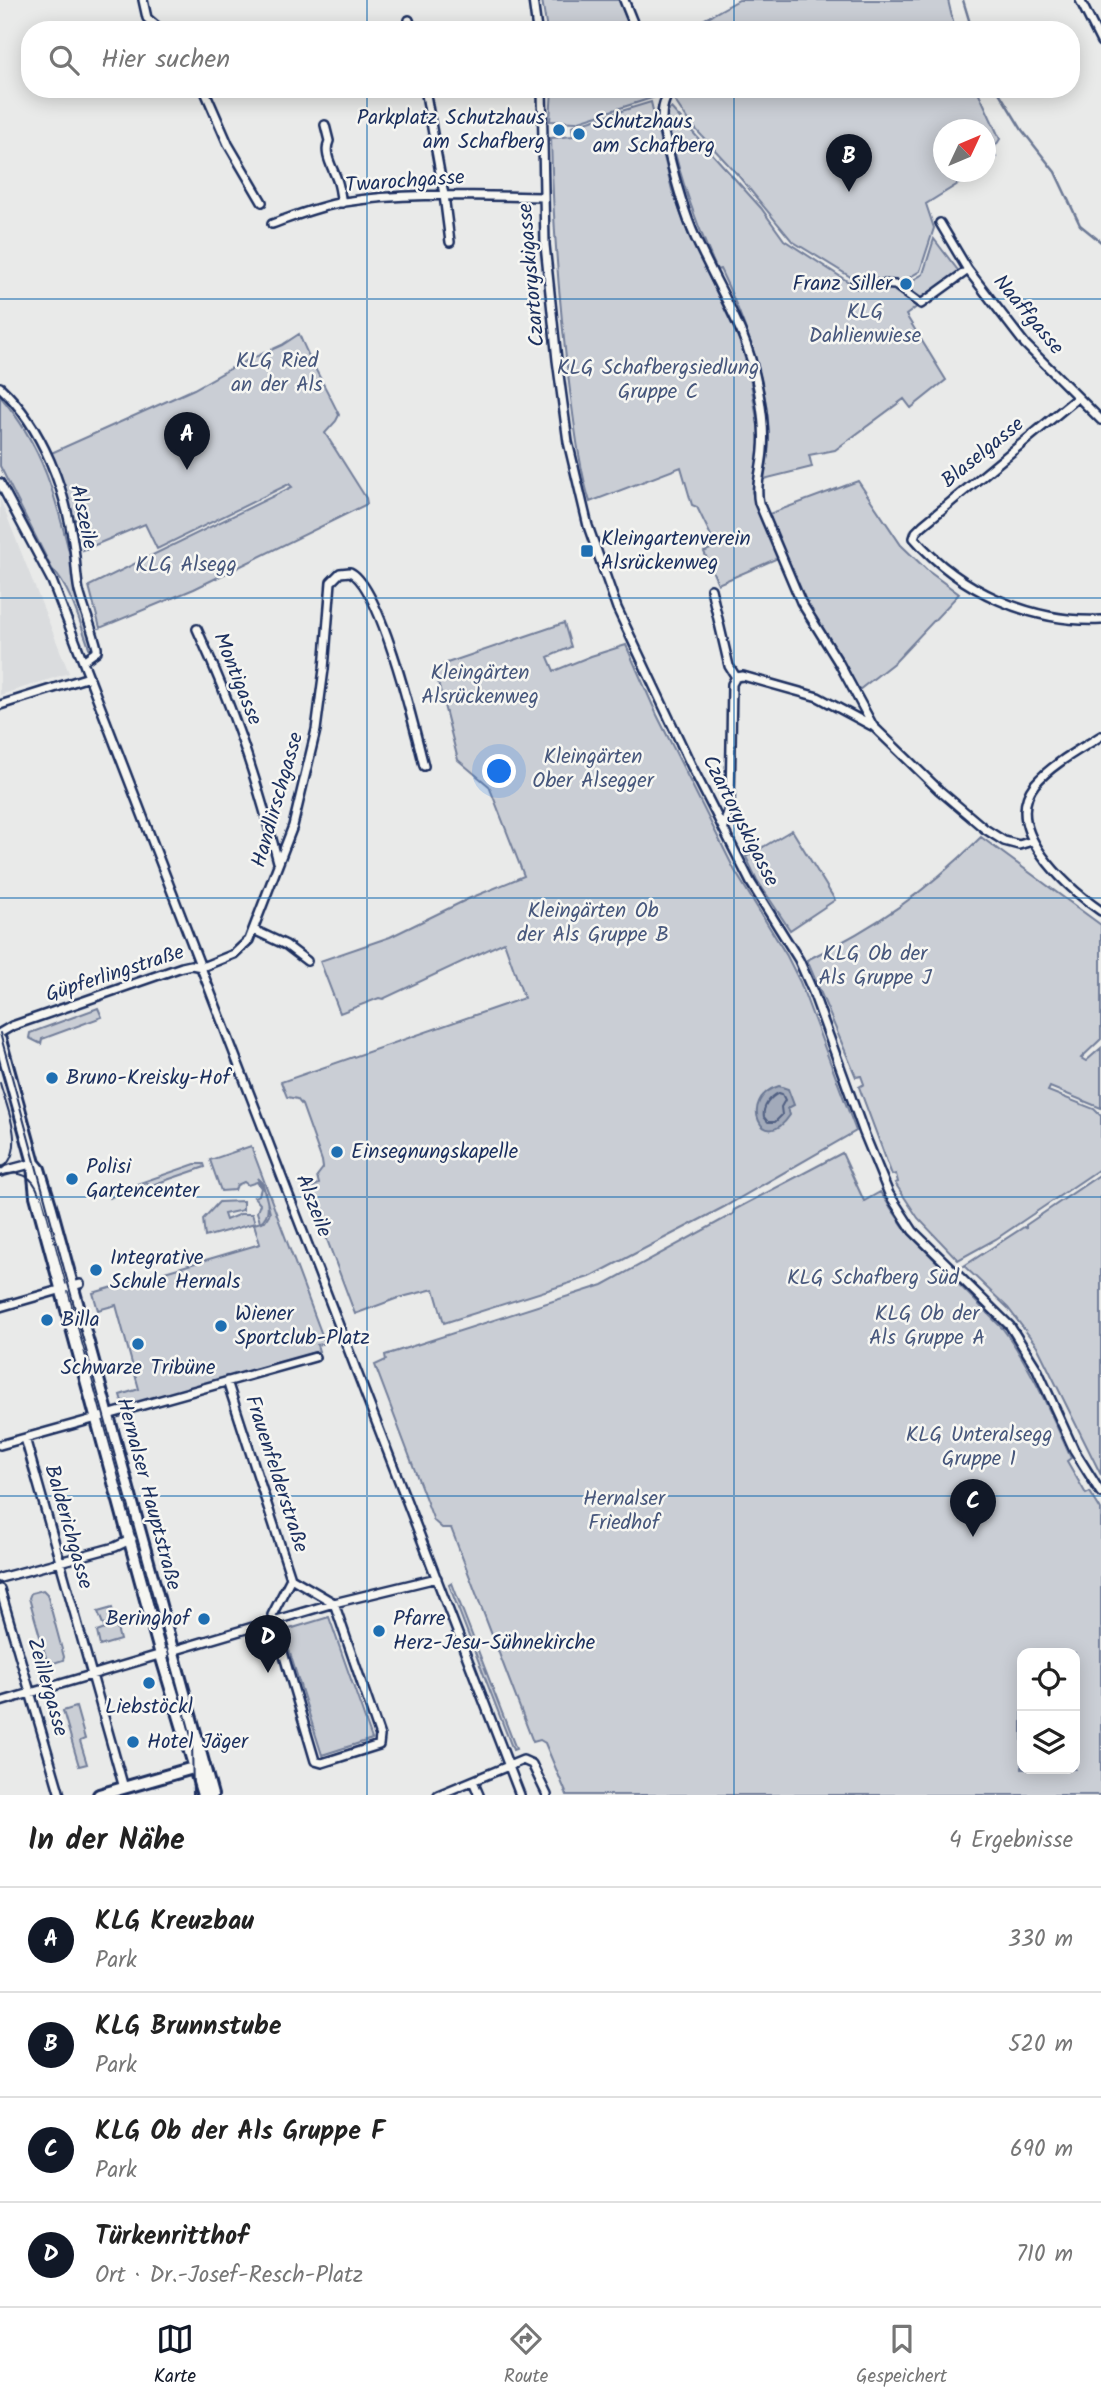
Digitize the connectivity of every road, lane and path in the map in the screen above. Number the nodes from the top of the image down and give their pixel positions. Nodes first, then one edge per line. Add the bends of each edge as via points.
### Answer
1 (143, 0) edge
2 (533, 0) edge
3 (624, 0) edge
4 (1080, 0) edge
5 (150, 21) edge
6 (536, 21) edge
7 (632, 21) edge
8 (1101, 42) edge
9 (208, 98) edge
10 (427, 98) edge
11 (542, 98) edge
12 (666, 98) edge
13 (326, 125) dead end
14 (444, 195) junction
15 (543, 197) junction
16 (261, 202) dead end
17 (342, 203) junction
18 (940, 223) dead end
19 (272, 224) dead end
20 (450, 242) dead end
21 (968, 270) junction
22 (855, 283) dead end
23 (0, 387) edge
24 (1077, 398) junction
25 (1101, 420) edge
26 (0, 483) edge
27 (711, 589) dead end
28 (1101, 620) edge
29 (197, 629) dead end
30 (83, 661) junction
31 (89, 677) junction
32 (736, 677) junction
33 (0, 705) edge
34 (873, 726) junction
35 (1101, 736) edge
36 (424, 766) dead end
37 (724, 827) junction
38 (1032, 841) junction
39 (279, 864) junction
40 (1101, 911) edge
41 (254, 930) junction
42 (306, 961) dead end
43 (202, 967) junction
44 (0, 1033) edge
45 (0, 1040) edge
46 (34, 1163) junction
47 (0, 1172) edge
48 (71, 1287) junction
49 (0, 1307) edge
50 (315, 1356) dead end
51 (228, 1381) junction
52 (106, 1415) junction
53 (25, 1438) junction
54 (0, 1445) edge
55 (1101, 1493) edge
56 (130, 1541) junction
57 (60, 1562) junction
58 (0, 1578) edge
59 (291, 1578) junction
60 (437, 1578) junction
61 (0, 1589) edge
62 (334, 1603) junction
63 (273, 1623) junction
64 (161, 1655) junction
65 (92, 1676) junction
66 (30, 1693) junction
67 (0, 1702) edge
68 (199, 1766) junction
69 (509, 1766) junction
70 (473, 1781) junction
71 (124, 1788) junction
72 (60, 1795) edge
73 (99, 1795) edge
74 (203, 1795) edge
75 (212, 1795) edge
76 (438, 1795) edge
77 (480, 1795) edge
78 (520, 1795) edge
79 (547, 1795) edge

1 - 5 street
2 - 6 street
3 - 7 street
4 - 8 street
9 - 16 street
10 - 14 street
11 - 15 street, Czartoryskigasse
12 - 34 street via 661,117 687,218 744,337 755,379 763,434 759,503 801,601
13 - 17 street via 332,172
14 - 15 street, Twarochgasse
14 - 17 street, Twarochgasse
14 - 20 street
15 - 37 street, Czartoryskigasse via 557,360 584,514 617,608
17 - 19 street, Twarochgasse
18 - 21 street, Naaffgasse
21 - 22 street via 921,304 895,285
21 - 24 street, Naaffgasse via 1025,344
23 - 30 street, Alszeile via 26,418 63,494 80,594 97,652
24 - 25 street, Naaffgasse
24 - 28 street, Blaselgasse via 923,525 914,538 941,565 982,593 1057,618
26 - 30 street, Alszeile via 51,580
27 - 32 street via 729,666
29 - 39 street, Montigasse via 248,755
30 - 31 street, Alszeile
31 - 33 street
31 - 43 street, Alszeile
32 - 34 street via 818,697
32 - 37 street via 732,684 730,804
34 - 38 street via 985,829 1019,845
35 - 38 street via 1034,786 1027,803
36 - 39 street, Handlirschgasse via 400,674 380,620 358,576 340,573 331,582 316,730
37 - 55 street, Czartoryskigasse via 751,883 799,960 889,1194 913,1231 1016,1335
38 - 40 street via 1066,884
39 - 41 street, Handlirschgasse
41 - 42 street via 286,945
41 - 43 street, Handlirschgasse via 239,951
43 - 44 street, Güpferlingstraße via 182,967
43 - 60 street, Alszeile
45 - 46 main road, Hernalser Hauptstraße
46 - 47 street
46 - 48 main road, Hernalser Hauptstraße
48 - 49 street
48 - 52 main road, Hernalser Hauptstraße
50 - 51 street
51 - 52 street
51 - 59 street, Frauenfelderstraße
52 - 53 street
52 - 56 main road, Hernalser Hauptstraße
53 - 54 street
53 - 57 street, Balderichgasse
56 - 57 street
56 - 64 main road, Hernalser Hauptstraße
57 - 58 street
57 - 65 street, Balderichgasse
59 - 62 street
59 - 63 street via 273,1611
60 - 62 street
60 - 69 street, Alszeile
61 - 66 street, Zeillergasse
62 - 63 street
62 - 63 street via 380,1741 376,1746 316,1763
63 - 64 street
64 - 65 street
64 - 68 main road, Hernalser Hauptstraße
65 - 66 street
65 - 71 street, Balderichgasse
66 - 67 street
66 - 72 street, Zeillergasse
68 - 71 main road
68 - 74 main road, Hernalser Hauptstraße
68 - 75 main road, Hernalser Hauptstraße
69 - 70 street
69 - 78 street, Alszeile
69 - 79 street via 528,1761
70 - 76 street
70 - 77 street
71 - 73 main road

